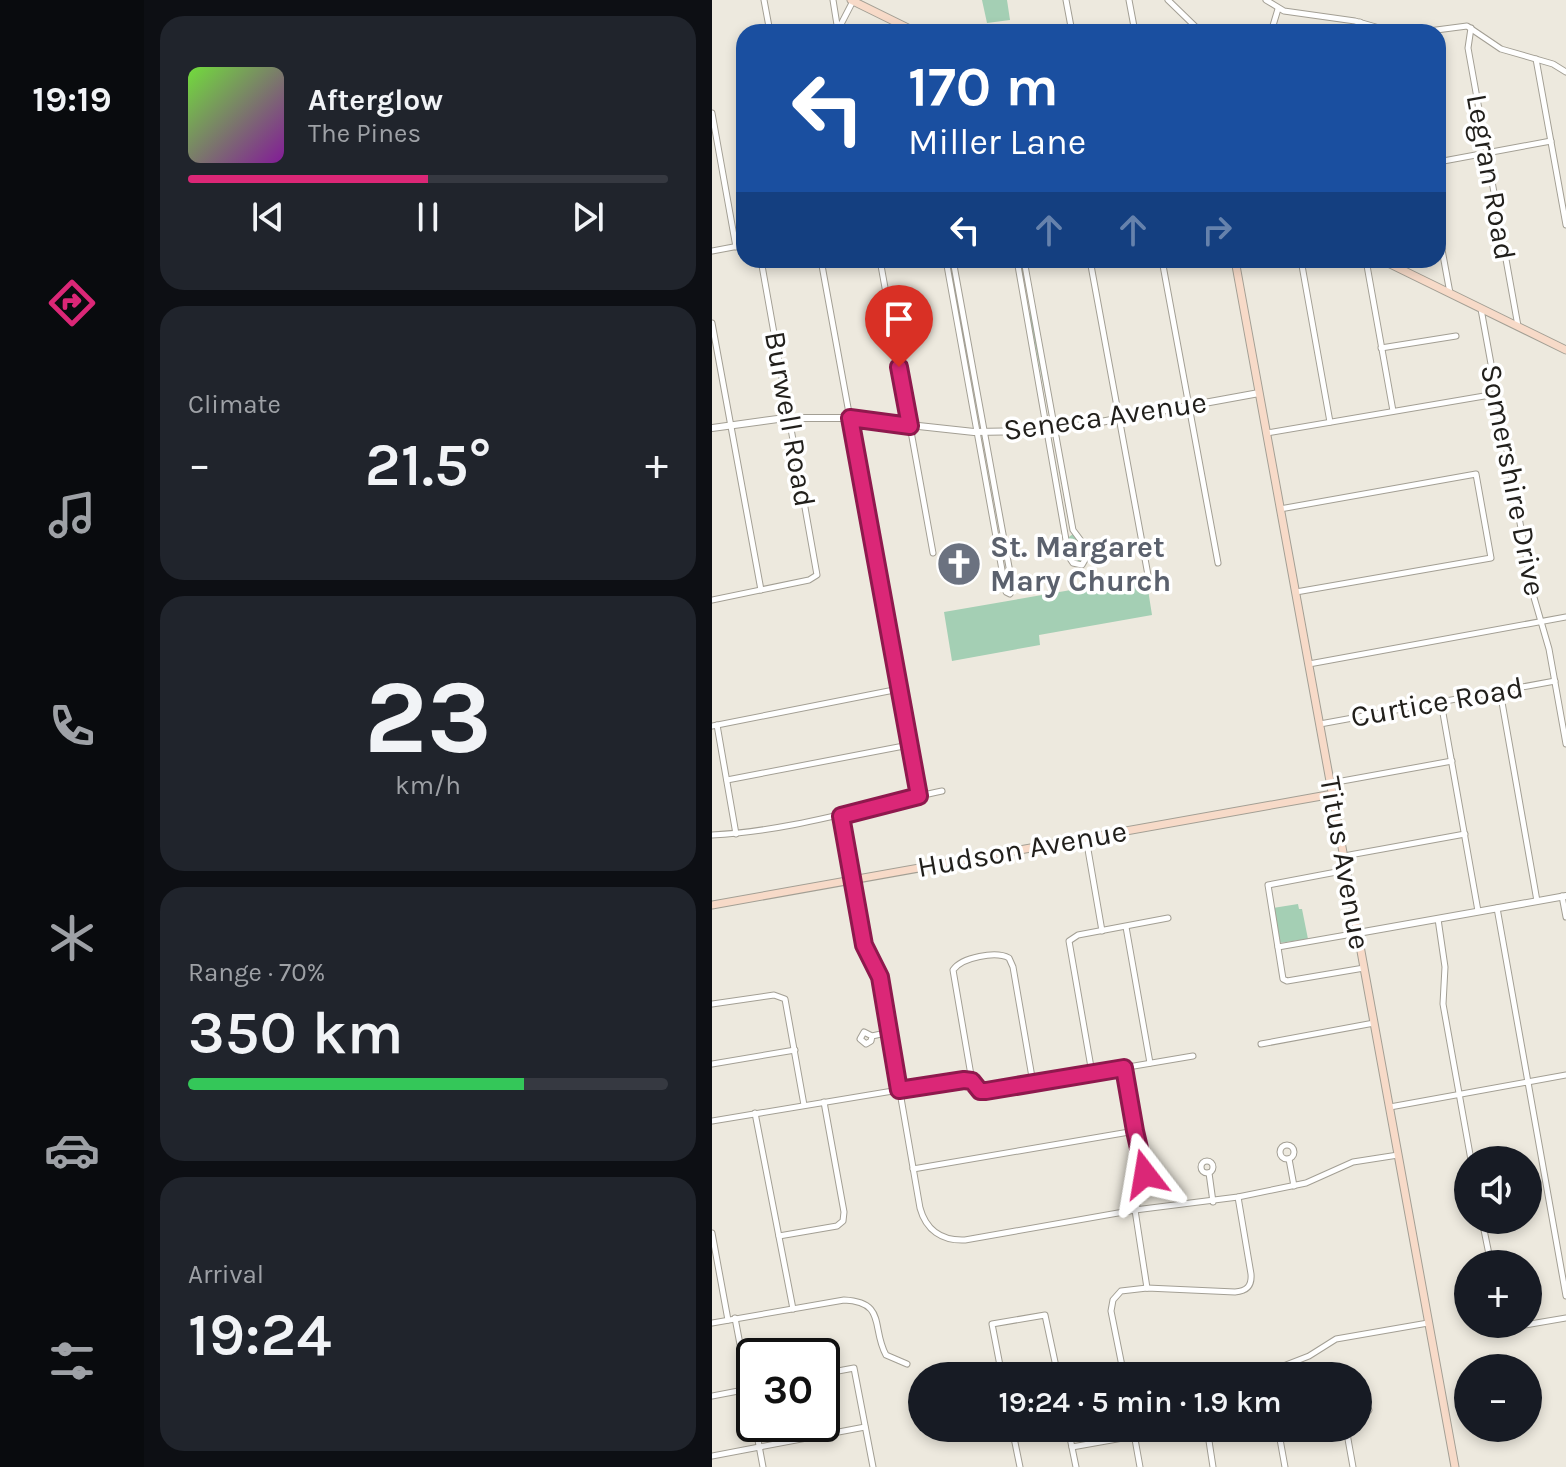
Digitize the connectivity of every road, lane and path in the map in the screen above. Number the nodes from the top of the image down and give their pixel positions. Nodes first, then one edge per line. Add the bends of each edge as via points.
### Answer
1 (764, 0) edge
2 (833, 0) edge
3 (1066, 0) edge
4 (1129, 0) edge
5 (1168, 0) edge
6 (1266, 0) edge
7 (852, 1) edge
8 (1278, 9) junction
9 (1360, 22) joint
10 (768, 24) edge
11 (837, 24) edge
12 (841, 24) edge
13 (896, 24) edge
14 (1070, 24) edge
15 (1134, 24) edge
16 (1193, 24) edge
17 (1273, 24) edge
18 (1367, 24) edge
19 (1446, 28) edge
20 (1471, 28) junction
21 (1536, 59) junction
22 (1566, 72) edge
23 (712, 113) edge
24 (1551, 141) junction
25 (1487, 153) junction
26 (1446, 161) edge
27 (1566, 225) edge
28 (736, 247) joint
29 (712, 251) edge
30 (762, 268) edge
31 (822, 268) edge
32 (881, 268) edge
33 (948, 268) edge
34 (954, 268) edge
35 (1019, 268) edge
36 (1025, 268) edge
37 (1091, 268) edge
38 (1163, 268) edge
39 (1236, 268) edge
40 (1302, 268) edge
41 (1367, 268) edge
42 (1398, 268) edge
43 (1445, 268) edge
44 (1450, 293) junction
45 (1481, 308) junction
46 (1030, 310) junction
47 (960, 315) junction
48 (712, 323) edge
49 (1518, 326) junction
50 (1456, 336) dead end
51 (1381, 348) junction
52 (1566, 350) edge
53 (1259, 393) junction
54 (1496, 394) junction
55 (1189, 406) junction
56 (1393, 411) junction
57 (790, 418) junction
58 (850, 418) junction
59 (1119, 419) junction
60 (1330, 422) junction
61 (730, 425) junction
62 (910, 426) junction
63 (712, 428) edge
64 (1052, 430) junction
65 (981, 432) junction
66 (1267, 433) junction
67 (1280, 509) junction
68 (1070, 529) junction
69 (933, 553) dead end
70 (1218, 563) dead end
71 (1148, 575) dead end
72 (761, 590) junction
73 (1296, 592) junction
74 (712, 600) edge
75 (1566, 617) edge
76 (1541, 621) junction
77 (1309, 664) junction
78 (1555, 681) junction
79 (899, 689) junction
80 (1500, 691) junction
81 (1441, 702) junction
82 (1320, 724) junction
83 (715, 726) edge
84 (1566, 744) edge
85 (909, 745) junction
86 (1452, 761) junction
87 (727, 780) junction
88 (1331, 783) junction
89 (942, 791) dead end
90 (1333, 794) junction
91 (919, 796) junction
92 (841, 816) junction
93 (736, 834) junction
94 (1465, 834) junction
95 (712, 835) edge
96 (1086, 837) junction
97 (1344, 856) junction
98 (1347, 870) junction
99 (853, 880) junction
100 (1564, 896) edge
101 (1537, 901) junction
102 (712, 905) edge
103 (1497, 908) junction
104 (1478, 911) junction
105 (1566, 917) edge
106 (1168, 918) dead end
107 (1438, 919) junction
108 (1126, 927) junction
109 (1102, 931) junction
110 (1358, 933) junction
111 (1278, 947) junction
112 (1364, 968) junction
113 (712, 1004) edge
114 (1374, 1023) junction
115 (890, 1032) junction
116 (872, 1036) dead end
117 (1261, 1044) dead end
118 (795, 1050) junction
119 (1193, 1056) dead end
120 (1150, 1063) junction
121 (712, 1064) edge
122 (1124, 1068) junction
123 (1092, 1073) junction
124 (1566, 1075) edge
125 (972, 1081) junction
126 (1528, 1082) junction
127 (1033, 1083) junction
128 (899, 1090) junction
129 (1459, 1094) junction
130 (824, 1102) junction
131 (804, 1105) junction
132 (1390, 1107) junction
133 (755, 1113) junction
134 (712, 1121) edge
135 (1135, 1131) junction
136 (1468, 1146) edge
137 (1398, 1155) junction
138 (1289, 1159) dead end
139 (913, 1169) junction
140 (1209, 1173) dead end
141 (1294, 1186) junction
142 (1238, 1197) junction
143 (1213, 1202) junction
144 (1135, 1210) junction
145 (712, 1233) edge
146 (779, 1236) junction
147 (1147, 1288) junction
148 (1566, 1296) edge
149 (793, 1309) junction
150 (1566, 1318) edge
151 (732, 1319) junction
152 (712, 1323) edge
153 (1428, 1323) junction
154 (1542, 1323) edge
155 (737, 1338) edge
156 (999, 1362) edge
157 (1055, 1362) edge
158 (1122, 1362) edge
159 (1292, 1362) edge
160 (907, 1364) dead end
161 (840, 1371) edge
162 (736, 1391) edge
163 (712, 1396) edge
164 (865, 1427) junction
165 (758, 1442) edge
166 (1015, 1442) edge
167 (1071, 1442) edge
168 (1100, 1442) edge
169 (1135, 1442) edge
170 (1209, 1442) edge
171 (1281, 1442) edge
172 (1349, 1442) edge
173 (759, 1447) junction
174 (1072, 1447) junction
175 (712, 1456) edge
176 (763, 1467) edge
177 (873, 1467) edge
178 (1020, 1467) edge
179 (1076, 1467) edge
180 (1140, 1467) edge
181 (1213, 1467) edge
182 (1285, 1467) edge
183 (1353, 1467) edge
184 (1453, 1467) edge

1 - 10 street
2 - 11 street
3 - 14 street
4 - 15 street
5 - 16 street
6 - 8 street
7 - 12 street
7 - 13 main road
8 - 9 street
8 - 17 street
9 - 18 street
19 - 20 street
20 - 21 street via 1501,49
20 - 25 street, Legran Road via 1468,48
21 - 22 street
21 - 24 street
23 - 28 street
24 - 25 street
24 - 27 street
25 - 26 street
25 - 49 street, Legran Road
28 - 29 street
30 - 57 street, Burwell Road
31 - 58 street
32 - 62 street
33 - 47 street
34 - 47 street
35 - 46 street
36 - 46 street
37 - 59 street
38 - 55 street
39 - 53 main road, Titus Avenue
40 - 60 street
41 - 51 street
42 - 44 main road
43 - 44 street
44 - 45 main road
45 - 49 main road
45 - 54 street, Somershire Drive
46 - 64 street
47 - 65 street
48 - 61 street
49 - 52 main road
50 - 51 street
51 - 56 street
53 - 55 street, Seneca Avenue
53 - 66 main road, Titus Avenue
54 - 56 street
54 - 76 street, Somershire Drive
55 - 59 street, Seneca Avenue
55 - 70 street
56 - 60 street
57 - 58 street, Seneca Avenue
57 - 61 street, Seneca Avenue
57 - 72 street, Burwell Road via 816,577
58 - 62 street, Seneca Avenue
58 - 79 street
59 - 64 street, Seneca Avenue
59 - 71 street
60 - 66 street
61 - 63 street, Seneca Avenue
61 - 72 street
62 - 65 street, Seneca Avenue
62 - 69 street
64 - 65 street, Seneca Avenue
64 - 68 street
65 - 65 street via 1006,592 1010,594 1013,589
66 - 67 main road, Titus Avenue
67 - 73 main road, Titus Avenue
67 - 73 street via 1476,474 1491,558
68 - 68 street via 1069,557 1082,565 1083,544
72 - 74 street
73 - 77 main road, Titus Avenue
75 - 76 street
76 - 77 street
76 - 78 street, Somershire Drive
77 - 82 main road, Titus Avenue
78 - 80 street, Curtice Road
78 - 84 street, Somershire Drive
79 - 83 street
79 - 85 street
80 - 81 street, Curtice Road
80 - 101 street
81 - 82 street, Curtice Road
81 - 86 street
82 - 88 main road, Titus Avenue
83 - 87 street
85 - 87 street
85 - 91 street
86 - 88 street
86 - 94 street
87 - 93 street
88 - 90 main road, Titus Avenue
89 - 91 street
90 - 96 main road, Hudson Avenue
90 - 97 main road, Titus Avenue
91 - 92 street
92 - 93 street
92 - 99 street
93 - 95 street
94 - 97 street
94 - 104 street
96 - 99 main road, Hudson Avenue
96 - 109 street
97 - 98 main road, Titus Avenue
98 - 110 main road, Titus Avenue
98 - 111 street via 1268,885
99 - 102 main road, Hudson Avenue
99 - 115 street via 864,945 880,977
100 - 101 street
100 - 105 street
101 - 103 street
103 - 104 street
103 - 126 street
104 - 107 street
106 - 108 street
107 - 110 street
107 - 129 street via 1445,967 1443,1004
108 - 109 street
108 - 120 street
109 - 123 street via 1069,941
110 - 111 street
110 - 112 main road, Titus Avenue
111 - 112 street via 1285,981
112 - 114 main road, Titus Avenue
113 - 118 street via 782,996
114 - 117 street
114 - 132 main road, Titus Avenue
115 - 116 street
115 - 128 street
118 - 121 street
118 - 131 street
119 - 120 street
120 - 122 street
122 - 123 street
122 - 135 street
123 - 127 street
124 - 126 street
125 - 127 street via 983,1091
125 - 127 street via 953,970 964,961 1003,955 1013,967
125 - 128 street
126 - 129 street
126 - 148 street
128 - 130 street
128 - 139 street
129 - 132 street
129 - 136 street
130 - 131 street
130 - 146 street via 843,1221
131 - 133 street
132 - 137 main road, Titus Avenue
133 - 134 street
133 - 146 street
135 - 139 street
135 - 144 street via 1145,1174
137 - 141 street via 1342,1165
137 - 153 main road, Titus Avenue
138 - 141 street
139 - 144 street via 924,1220 946,1239
140 - 143 street
141 - 142 street
142 - 143 street
142 - 147 street via 1251,1274 1247,1289
143 - 144 street
144 - 147 street
145 - 151 street
146 - 149 street
147 - 158 street via 1124,1289 1115,1296
149 - 151 street
149 - 160 street via 844,1300 864,1303 876,1316 884,1352
150 - 154 street
151 - 152 street
151 - 155 street
153 - 159 street via 1336,1339
153 - 184 main road, Titus Avenue
156 - 157 street via 992,1324 1045,1315
161 - 164 street via 854,1368
162 - 163 street
164 - 173 street
164 - 177 street
165 - 173 street
166 - 178 street
167 - 174 street
168 - 174 street
169 - 180 street
170 - 181 street
171 - 182 street
172 - 183 street
173 - 175 street
173 - 176 street
174 - 179 street

